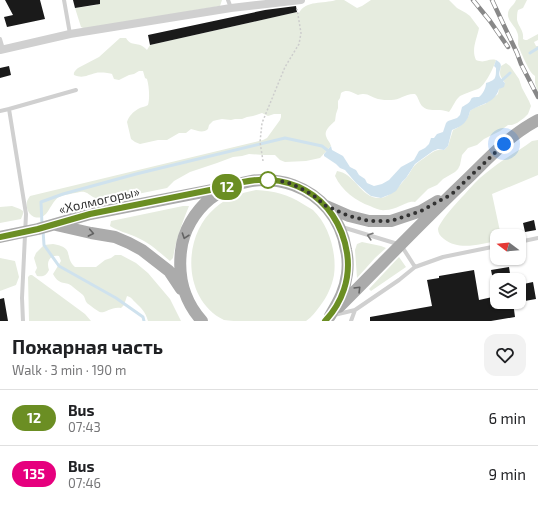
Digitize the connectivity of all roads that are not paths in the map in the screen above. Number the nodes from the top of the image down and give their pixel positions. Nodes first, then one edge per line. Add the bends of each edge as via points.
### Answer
1 (64, 0) edge
2 (299, 0) edge
3 (229, 4) edge
4 (70, 34) junction
5 (0, 39) edge
6 (2, 49) edge
7 (76, 90) dead end
8 (9, 109) junction
9 (0, 111) edge
10 (538, 120) edge
11 (230, 186) junction
12 (452, 194) junction
13 (324, 205) junction
14 (46, 226) junction
15 (339, 226) junction
16 (25, 231) junction
17 (0, 237) edge
18 (538, 238) edge
19 (526, 241) edge
20 (401, 245) junction
21 (490, 247) edge
22 (416, 267) junction
23 (184, 292) junction
24 (190, 305) junction
25 (355, 310) junction
26 (328, 319) edge
27 (23, 321) edge
28 (195, 321) edge
29 (202, 321) edge
30 (351, 321) edge

1 - 4 lane
2 - 3 street
3 - 4 street
4 - 6 street
5 - 6 lane
7 - 8 lane
8 - 9 lane
8 - 16 lane via 26,214
10 - 12 main road via 504,144
11 - 13 main road, «Холмогоры» via 257,180 280,181 306,191
11 - 14 main road, «Холмогоры» via 90,214
11 -> 23 main road, «Холмогоры» via 205,203 188,226 179,262
12 - 13 main road, «Холмогоры» via 421,211 391,221 369,221
12 - 20 main road
13 - 15 main road, «Холмогоры»
14 - 16 main road
14 -> 23 main road, «Холмогоры» via 115,237 129,242 169,272
20 -> 15 lane
15 - 26 main road, «Холмогоры» via 345,241 348,274 341,298
16 - 17 main road
16 - 27 lane
18 - 19 lane
20 - 22 lane
26 -> 20 main road
21 - 22 lane via 443,257
22 - 25 lane
23 - 24 main road, «Холмогоры»
24 - 28 main road
24 - 29 main road, «Холмогоры»
25 - 26 lane
25 - 30 lane

